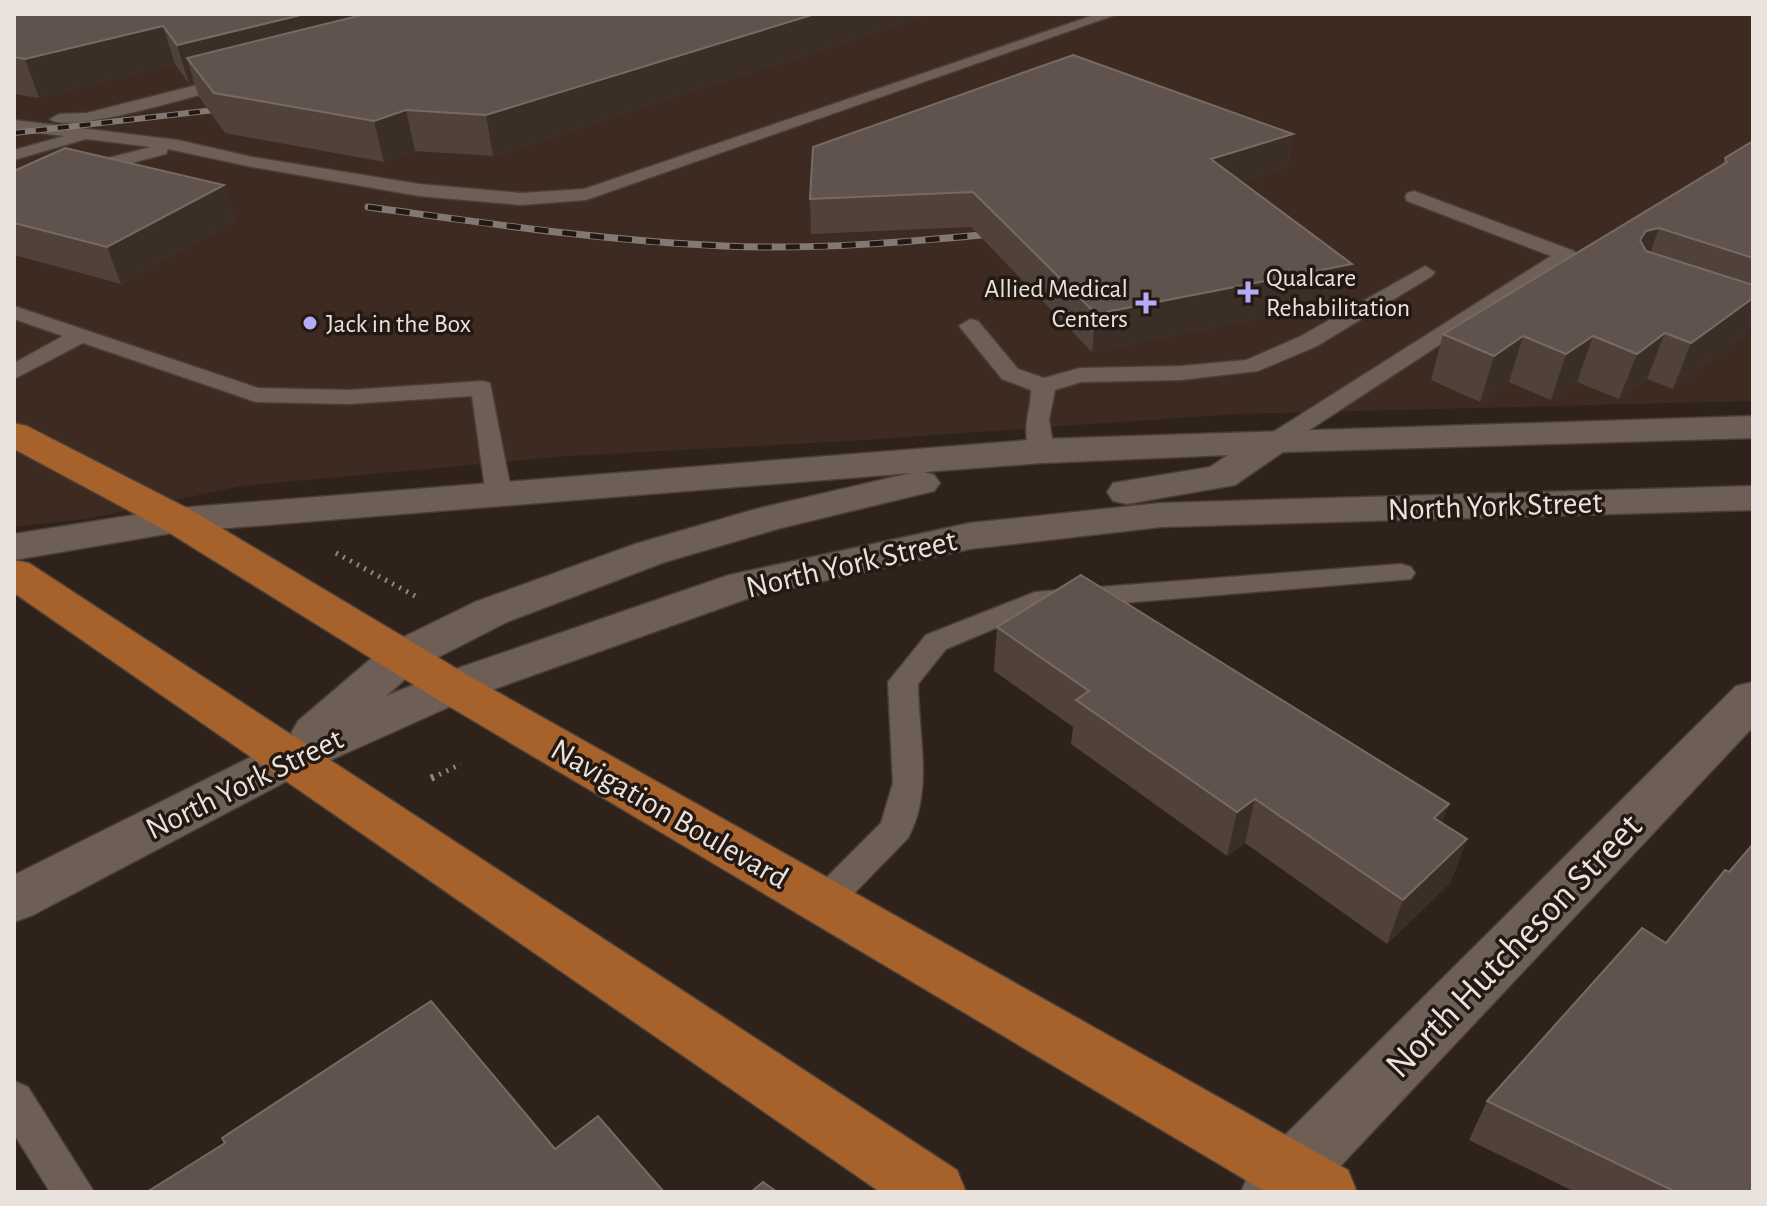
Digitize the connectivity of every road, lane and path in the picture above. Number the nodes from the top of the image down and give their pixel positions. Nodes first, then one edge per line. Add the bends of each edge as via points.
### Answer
1 (1111, 14) edge
2 (245, 77) edge
3 (14, 123) edge
4 (91, 134) junction
5 (178, 145) junction
6 (14, 155) edge
7 (14, 188) edge
8 (1414, 197) dead end
9 (1425, 272) dead end
10 (14, 312) edge
11 (970, 326) dead end
12 (84, 334) junction
13 (14, 372) edge
14 (1043, 386) junction
15 (1753, 427) edge
16 (14, 434) edge
17 (1276, 441) junction
18 (1042, 451) junction
19 (1753, 476) edge
20 (499, 495) junction
21 (1753, 498) edge
22 (1512, 504) junction
23 (178, 520) junction
24 (14, 547) edge
25 (328, 549) dead end
26 (877, 556) junction
27 (14, 573) edge
28 (1401, 573) dead end
29 (424, 605) dead end
30 (403, 656) junction
31 (452, 687) junction
32 (1753, 698) edge
33 (286, 759) junction
34 (461, 764) dead end
35 (431, 778) dead end
36 (14, 900) edge
37 (824, 902) junction
38 (14, 1099) edge
39 (1297, 1186) edge
40 (73, 1192) edge
41 (934, 1192) edge

1 - 5 lane via 586,194 521,199 419,190
2 - 3 lane via 87,118
3 - 4 lane
4 - 5 lane
4 - 6 lane
5 - 7 lane
8 - 17 lane via 1567,255
9 - 14 lane via 1309,341 1250,366 1080,375
10 - 12 lane
11 - 14 lane via 1010,374
12 - 13 lane
12 - 20 lane via 256,395 349,397 482,388
14 - 18 lane via 1037,420
15 - 17 main road
16 - 23 main road, Navigation Boulevard
17 - 18 main road
17 - 26 main road via 1221,477 1038,504
18 - 20 main road
18 - 30 main road via 650,553 491,612
19 - 22 main road
20 - 23 main road
21 - 22 main road, North York Street
22 - 26 main road, North York Street via 1161,515 970,536
23 - 24 main road
23 - 30 main road, Navigation Boulevard
25 - 29 path
26 - 31 main road, North York Street via 744,585
27 - 33 main road
28 - 37 lane via 1035,601 936,642 903,682 909,783 896,829
30 - 31 main road, Navigation Boulevard
30 - 33 main road
31 - 33 main road, North York Street
31 - 37 main road, Navigation Boulevard
32 - 39 main road, North Hutcheson Street
33 - 36 main road, North York Street
33 - 41 main road
34 - 35 path
37 - 39 main road, Navigation Boulevard
38 - 40 lane

